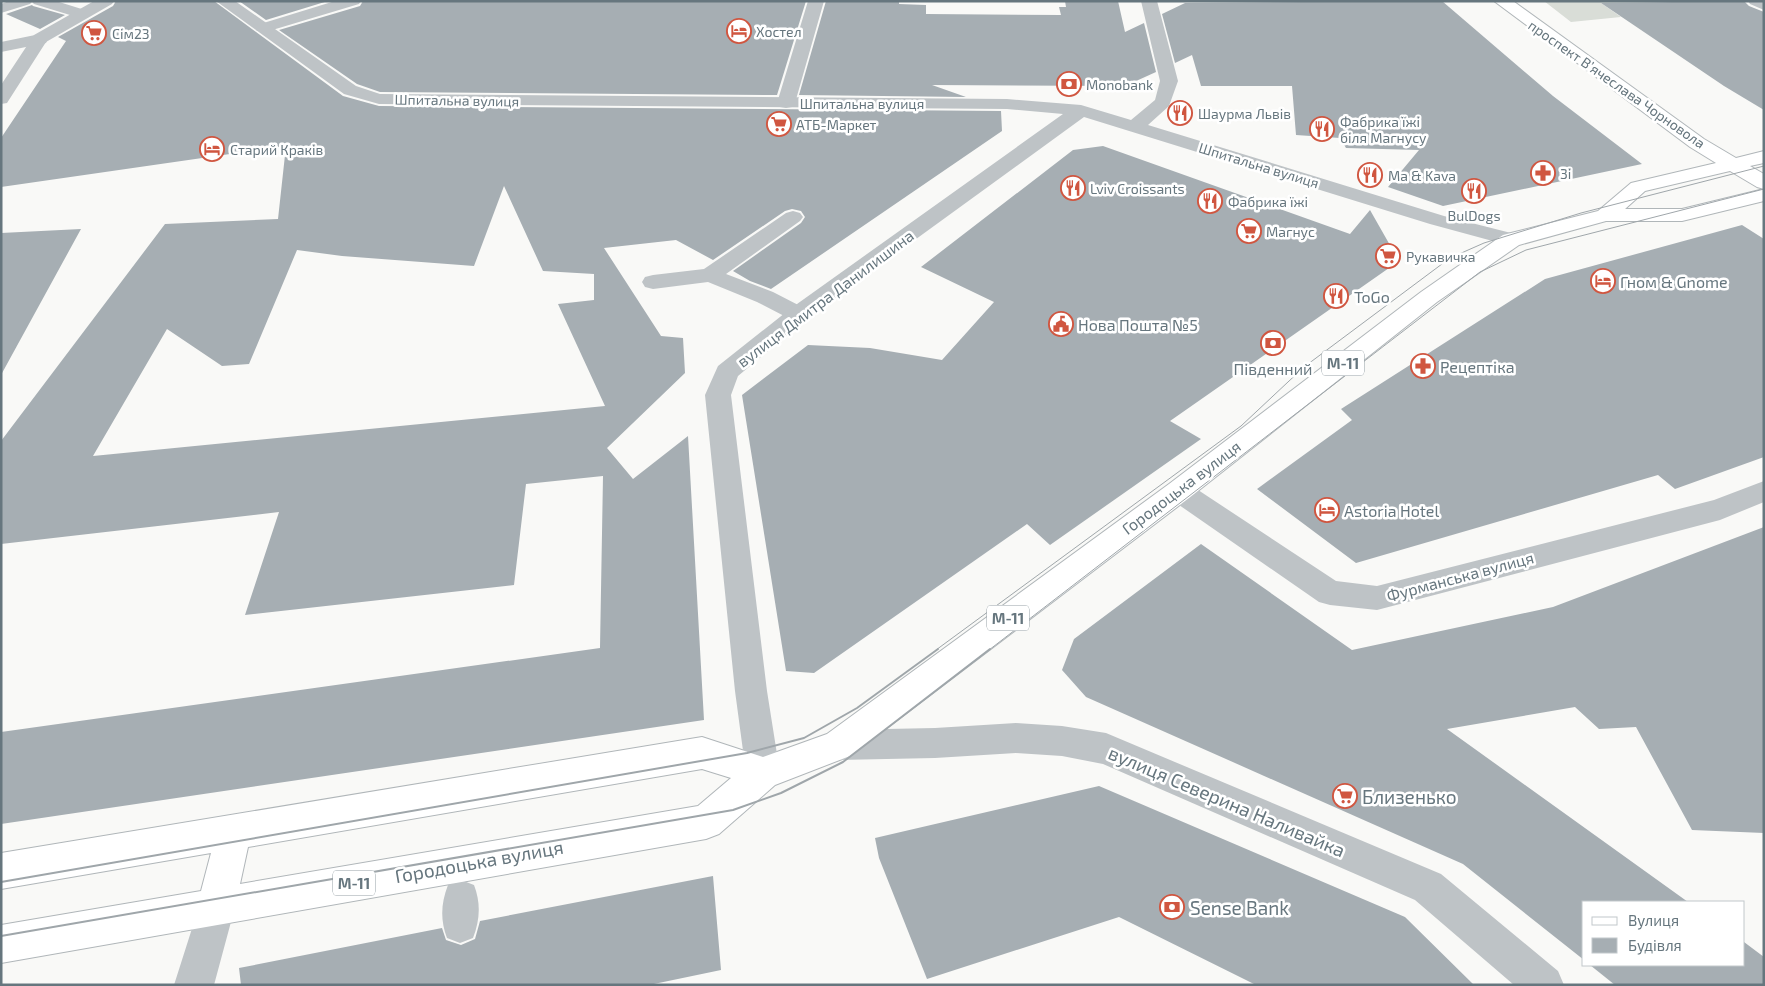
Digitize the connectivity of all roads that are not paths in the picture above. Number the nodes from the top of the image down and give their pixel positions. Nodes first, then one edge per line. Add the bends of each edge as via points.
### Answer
1 (25, 1) edge
2 (39, 1) edge
3 (106, 1) edge
4 (224, 1) edge
5 (353, 1) edge
6 (816, 1) edge
7 (1149, 1) edge
8 (1502, 1) edge
9 (1755, 1) edge
10 (1764, 6) edge
11 (1, 9) edge
12 (83, 14) junction
13 (263, 28) junction
14 (40, 39) junction
15 (1, 47) edge
16 (1, 99) edge
17 (786, 102) junction
18 (1081, 110) junction
19 (1136, 126) junction
20 (1764, 157) edge
21 (1733, 164) junction
22 (1764, 183) edge
23 (1764, 195) edge
24 (1605, 215) junction
25 (793, 217) dead end
26 (1511, 240) junction
27 (710, 275) junction
28 (652, 282) dead end
29 (798, 314) junction
30 (1179, 491) junction
31 (1764, 491) edge
32 (838, 746) junction
33 (763, 773) junction
34 (234, 832) junction
35 (1, 872) edge
36 (216, 907) junction
37 (1, 944) edge
38 (194, 985) edge
39 (1544, 985) edge

1 - 11 lane
2 - 12 lane
3 - 12 street
4 - 13 street, Шпитальна вулиця
5 - 13 street
6 - 17 street
7 - 19 street via 1169,81 1163,102
8 - 21 main road, проспект Вʼячеслава Чорновола via 1698,143
9 - 10 lane
12 - 14 street
13 - 17 street, Шпитальна вулиця via 350,90 379,99
14 - 15 street
14 - 16 street
17 - 18 street, Шпитальна вулиця via 1007,104
18 - 19 street, Шпитальна вулиця
18 - 29 street, вулиця Дмитра Данилишина
19 - 26 street, Шпитальна вулиця
20 - 21 main road, М-11
21 - 22 main road, проспект Вʼячеслава Чорновола
21 - 24 main road, Городоцька вулиця / М-11 via 1638,187
23 - 24 main road, Городоцька вулиця / М-11 via 1682,215
24 - 26 main road, Городоцька вулиця / М-11
25 - 27 lane
26 - 30 main road, Городоцька вулиця / М-11 via 1429,297
27 - 28 lane
27 - 29 lane
29 - 33 street, вулиця Дмитра Данилишина via 727,372 718,395
30 - 31 street, Фурманська вулиця via 1330,593 1377,598 1720,509
30 - 32 main road, Городоцька вулиця / М-11
32 - 33 main road, Городоцька вулиця / М-11
32 - 39 street, вулиця Северина Наливайка via 1016,738 1062,741 1106,749 1428,887
33 - 34 main road via 702,753
33 - 36 main road, Городоцька вулиця / М-11 via 706,822
34 - 35 main road
34 - 36 main road
36 - 37 main road, Городоцька вулиця / М-11
36 - 38 street

